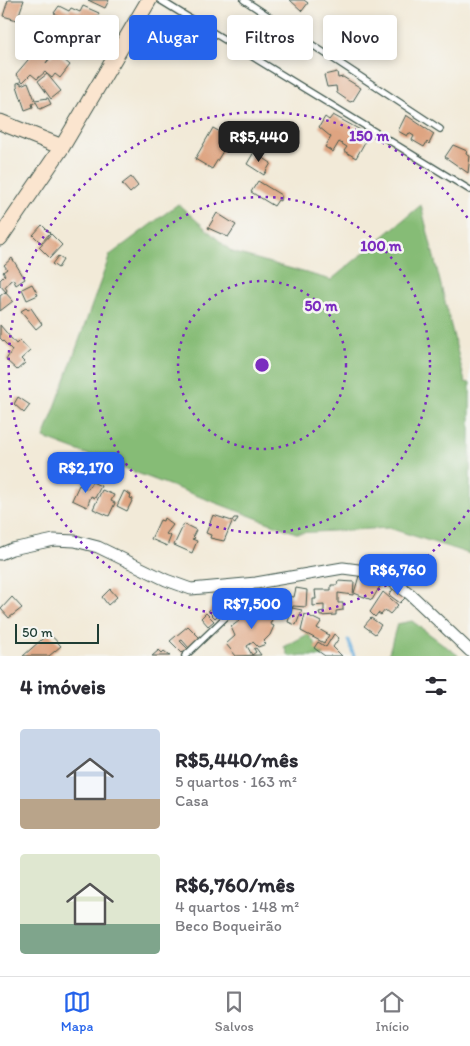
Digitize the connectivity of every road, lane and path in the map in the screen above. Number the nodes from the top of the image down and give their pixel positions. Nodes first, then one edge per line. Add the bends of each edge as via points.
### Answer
1 (149, 0) edge
2 (160, 0) edge
3 (244, 0) edge
4 (0, 122) edge
5 (440, 129) dead end
6 (62, 147) junction
7 (470, 190) edge
8 (0, 238) edge
9 (0, 554) edge
10 (256, 583) junction
11 (470, 651) edge
12 (185, 656) edge

1 - 6 main road
2 - 7 lane
3 - 5 lane
4 - 6 main road
6 - 8 main road
9 - 10 street via 54,540 75,541 98,547 191,589
10 - 11 street via 343,568 381,573 410,594
10 - 12 lane

